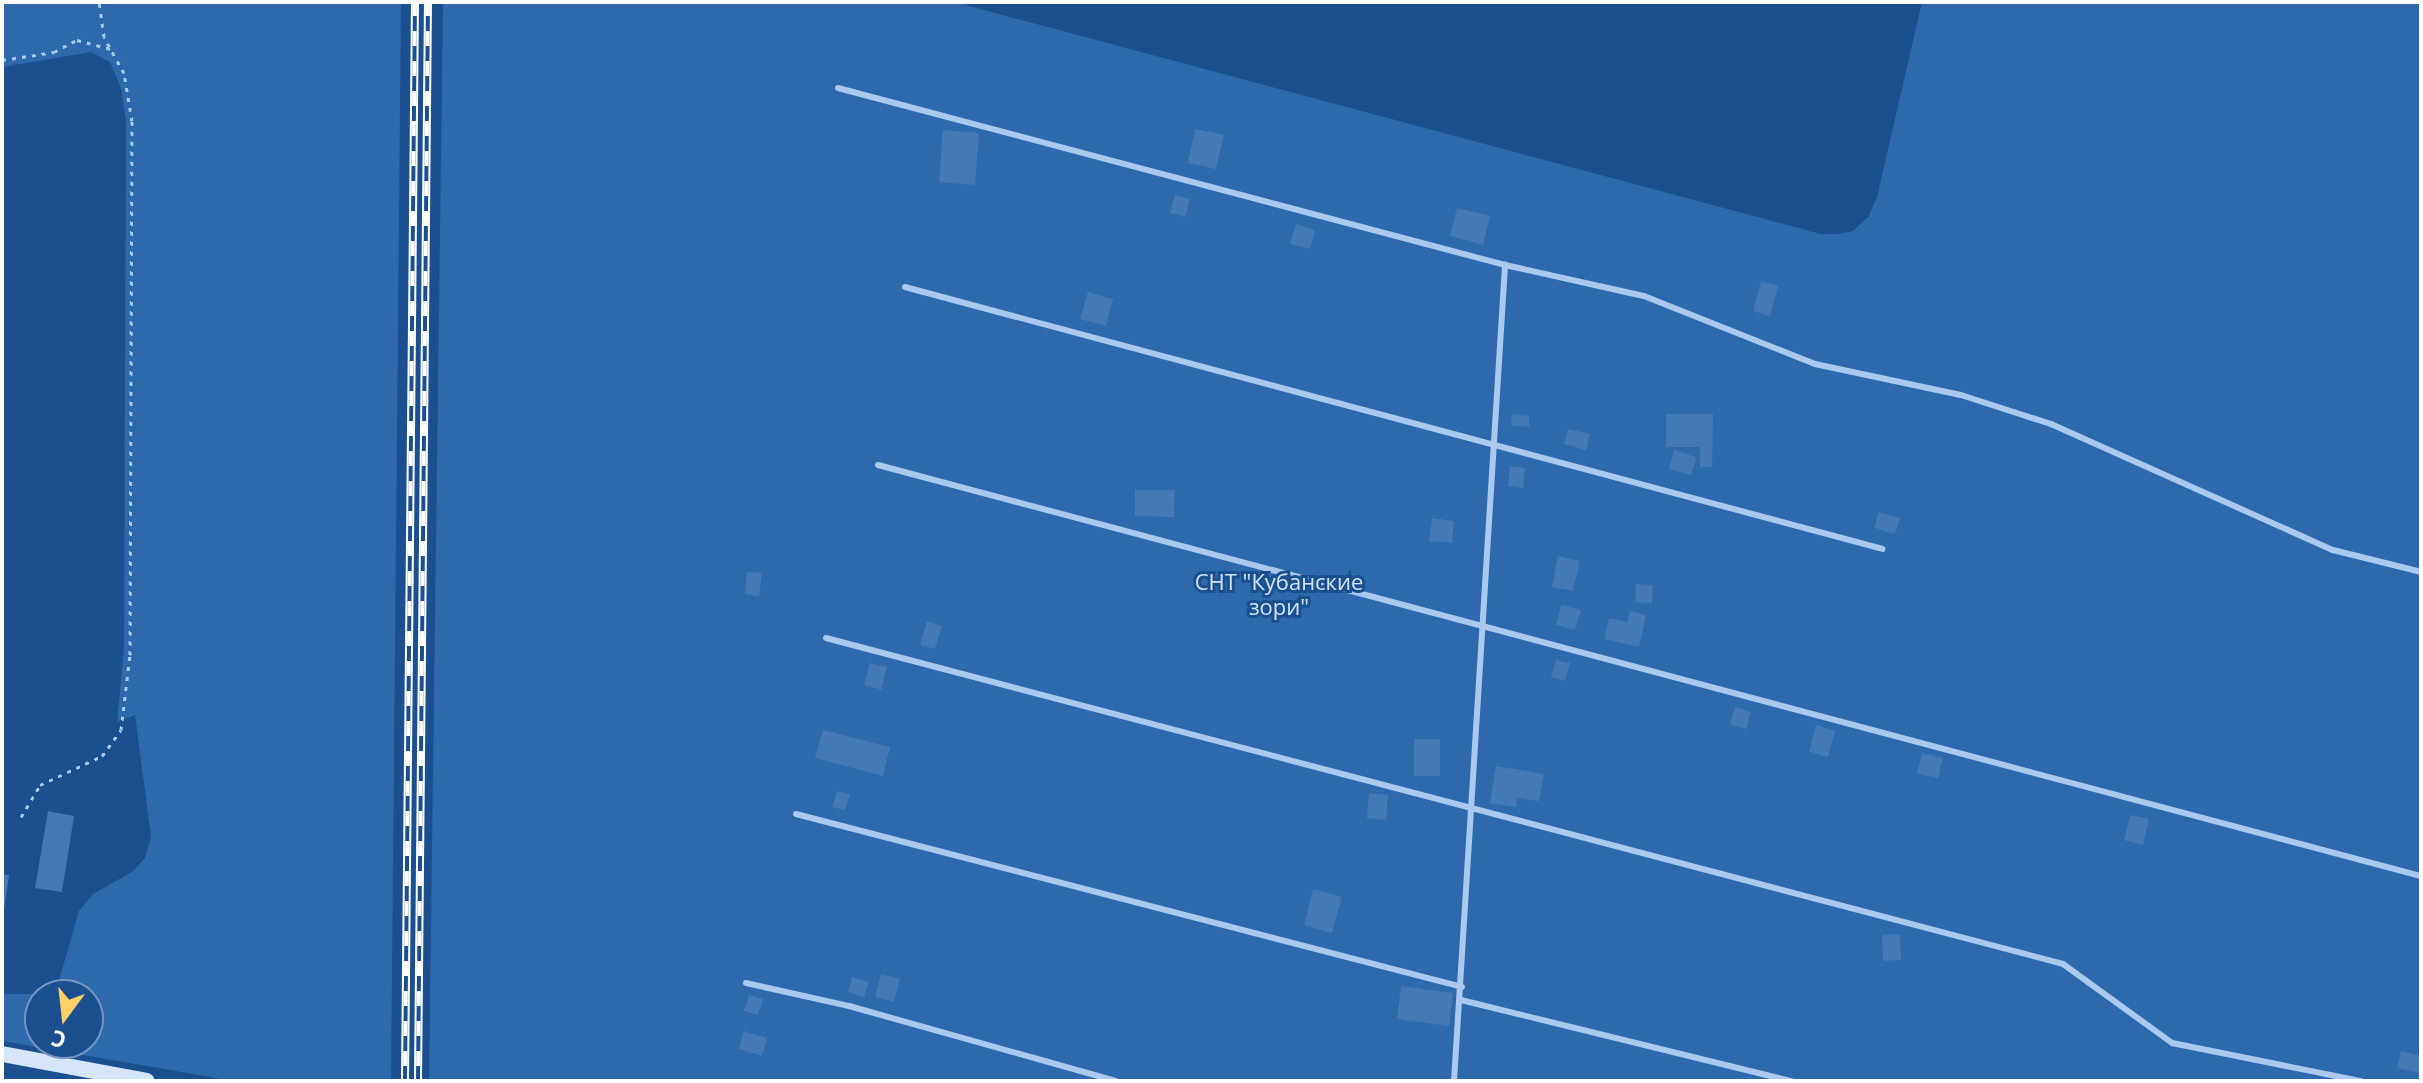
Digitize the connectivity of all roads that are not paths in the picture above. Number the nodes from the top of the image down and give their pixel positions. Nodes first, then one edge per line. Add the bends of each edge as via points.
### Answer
1 (838, 88) dead end
2 (1505, 265) junction
3 (905, 287) dead end
4 (1494, 445) junction
5 (878, 465) dead end
6 (1883, 549) dead end
7 (2421, 572) edge
8 (1483, 625) junction
9 (826, 638) dead end
10 (1473, 806) junction
11 (796, 814) dead end
12 (2421, 876) edge
13 (746, 983) dead end
14 (1462, 987) junction
15 (1461, 1000) junction
16 (2, 1054) edge
17 (147, 1081) edge
18 (1116, 1081) edge
19 (1454, 1081) edge
20 (1792, 1081) edge
21 (2361, 1081) edge

1 - 2 lane
2 - 4 lane
2 - 7 lane via 1602,284 1815,364 1919,384 2036,419 2333,550
3 - 4 lane
4 - 6 lane
4 - 8 lane
5 - 8 lane
8 - 10 lane
8 - 12 lane via 2123,801
9 - 10 lane
10 - 14 lane
10 - 21 lane via 2063,964 2172,1043
11 - 14 lane
13 - 18 lane via 849,1006
14 - 15 lane
15 - 19 lane
15 - 20 lane
16 - 17 main road

